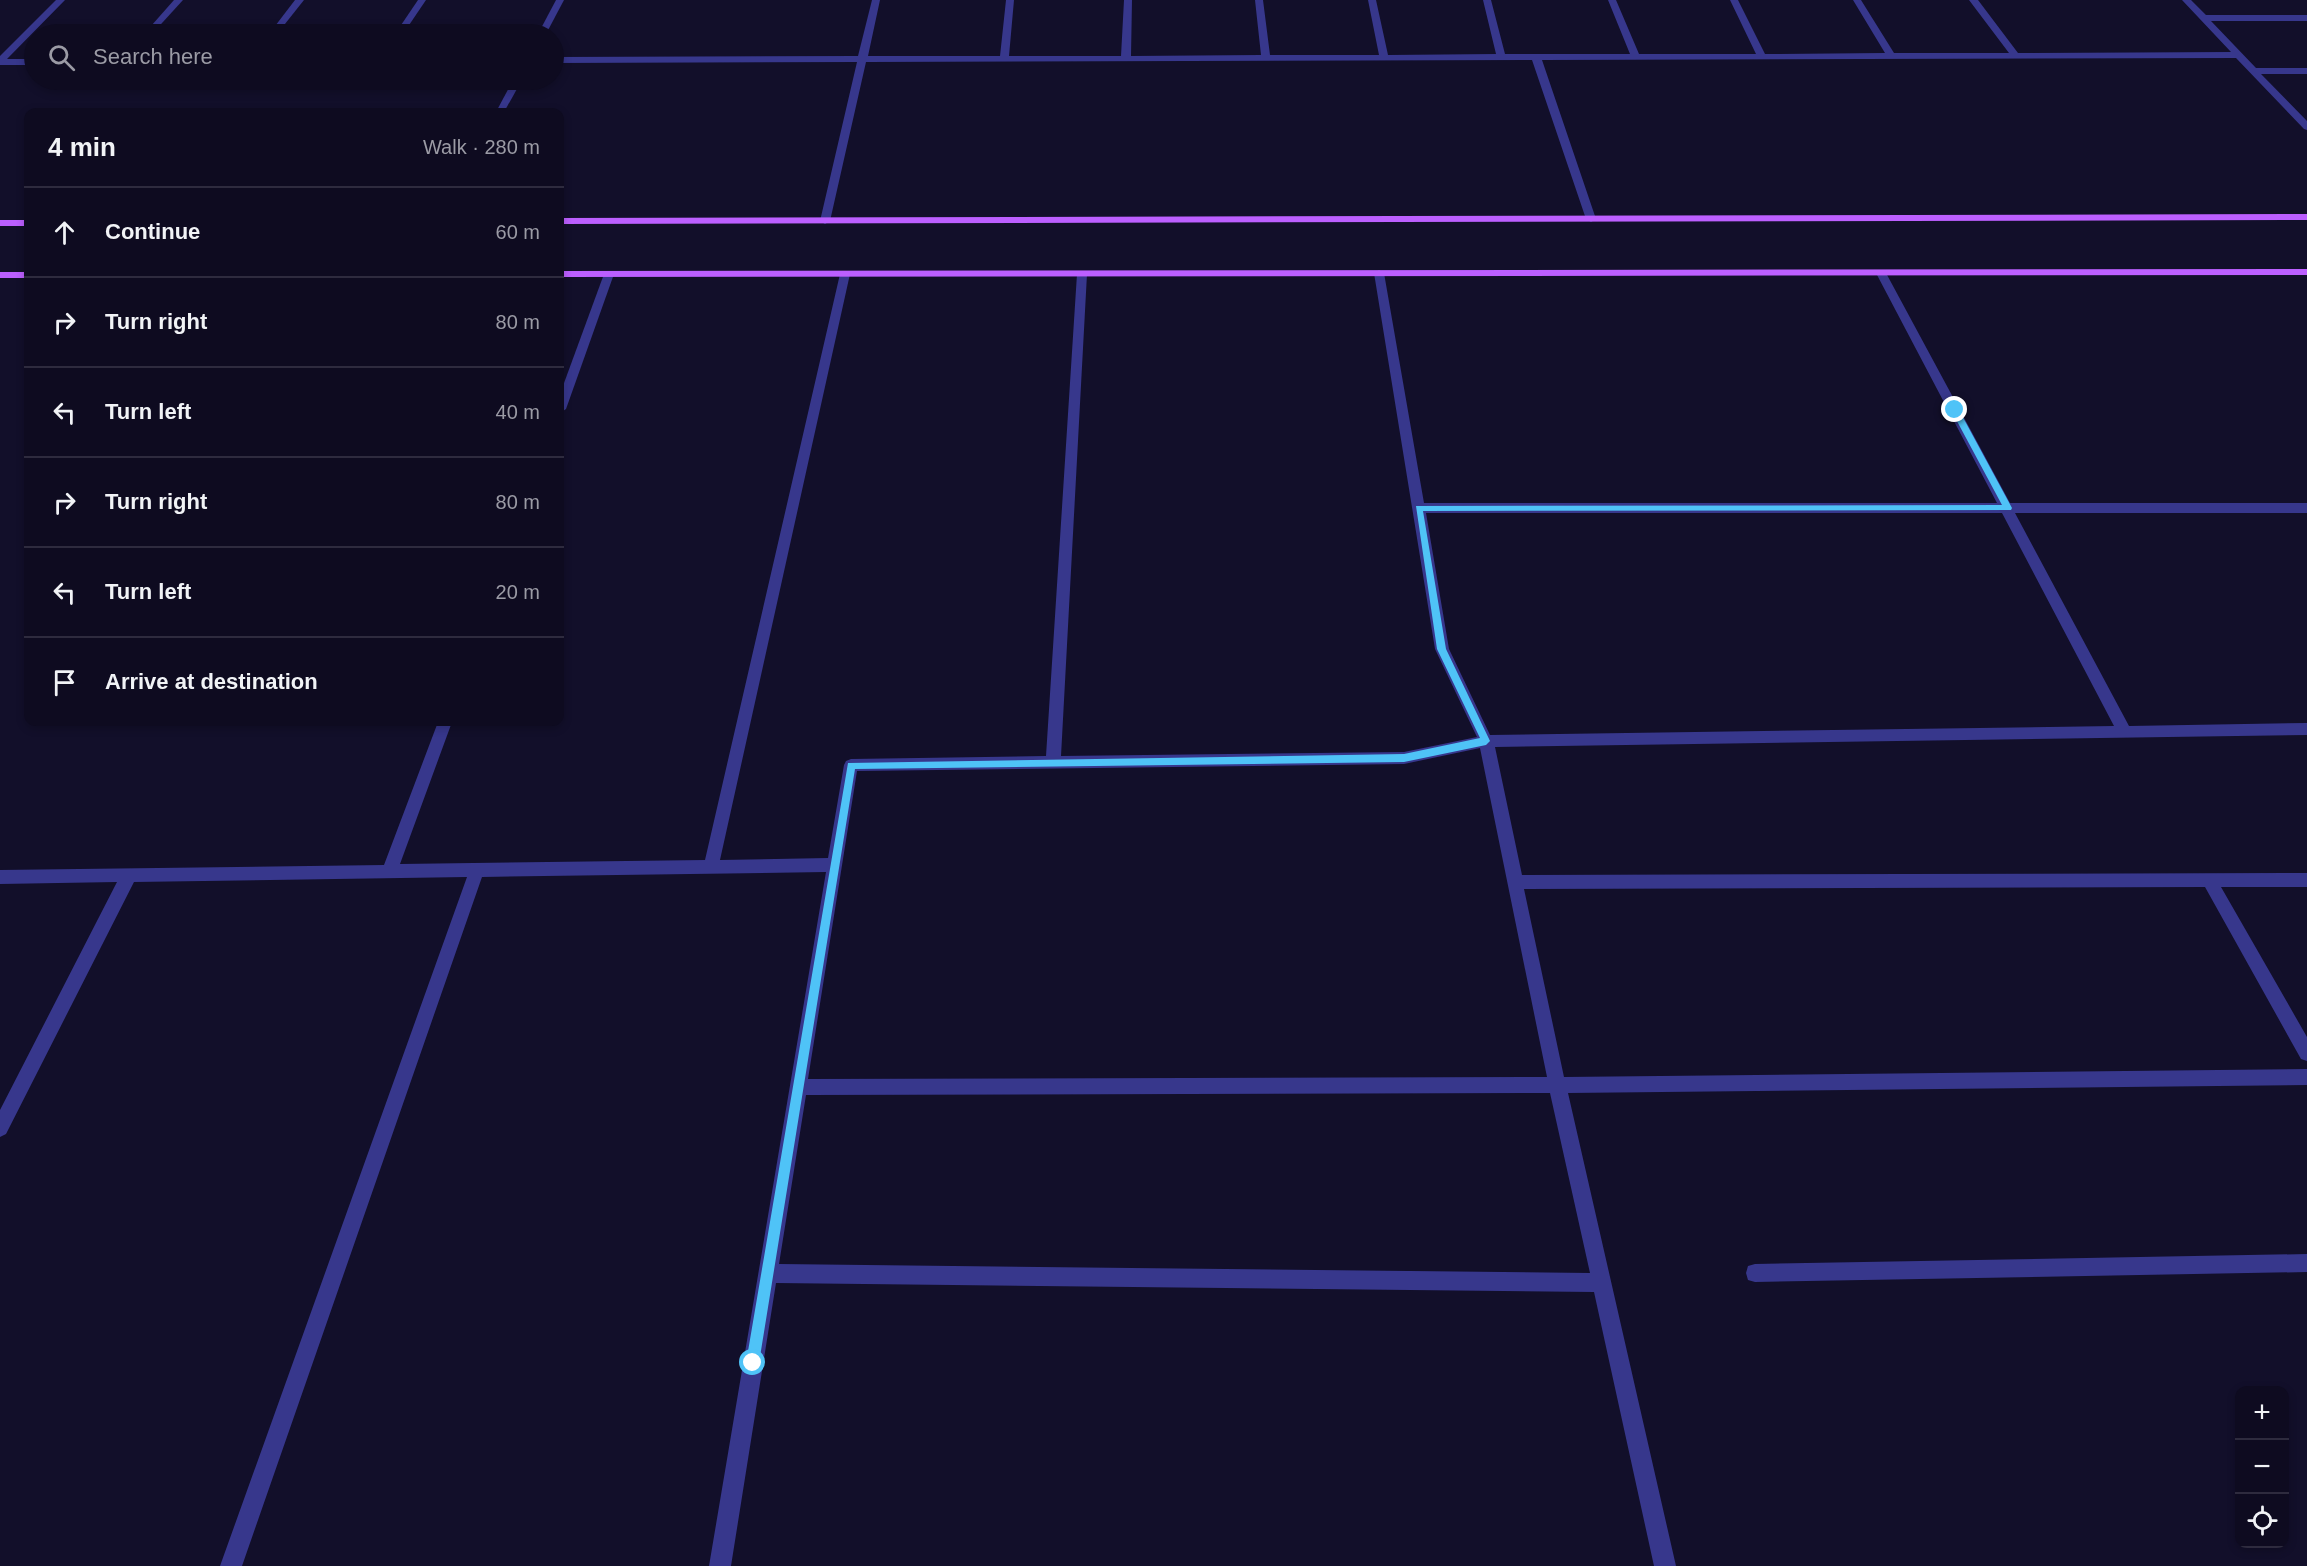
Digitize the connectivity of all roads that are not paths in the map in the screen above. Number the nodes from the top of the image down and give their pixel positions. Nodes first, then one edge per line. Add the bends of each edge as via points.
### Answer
1 (61, 0) edge
2 (179, 0) edge
3 (300, 0) edge
4 (422, 0) edge
5 (560, 0) edge
6 (876, 0) edge
7 (1010, 0) edge
8 (1128, 0) edge
9 (1258, 0) edge
10 (1372, 0) edge
11 (1487, 0) edge
12 (1612, 0) edge
13 (1734, 0) edge
14 (1857, 0) edge
15 (1973, 0) edge
16 (2186, 0) edge
17 (2203, 18) junction
18 (2307, 18) edge
19 (37, 24) edge
20 (157, 24) edge
21 (281, 24) edge
22 (406, 24) edge
23 (547, 24) edge
24 (24, 37) edge
25 (2238, 55) junction
26 (1891, 56) junction
27 (2016, 56) junction
28 (1384, 57) junction
29 (1501, 57) junction
30 (1536, 57) junction
31 (1636, 57) junction
32 (1762, 57) junction
33 (1126, 58) junction
34 (1266, 58) junction
35 (863, 59) junction
36 (1004, 59) junction
37 (564, 60) edge
38 (0, 61) edge
39 (24, 62) edge
40 (2254, 71) junction
41 (2307, 71) edge
42 (512, 90) edge
43 (502, 108) edge
44 (2307, 127) edge
45 (2307, 217) edge
46 (1591, 219) junction
47 (825, 220) junction
48 (564, 221) edge
49 (0, 223) edge
50 (24, 223) edge
51 (2307, 272) edge
52 (1379, 273) junction
53 (1881, 273) junction
54 (564, 274) edge
55 (609, 274) junction
56 (844, 274) junction
57 (1082, 274) junction
58 (0, 275) edge
59 (24, 275) edge
60 (564, 398) edge
61 (1419, 508) junction
62 (2008, 508) junction
63 (2307, 508) edge
64 (444, 726) edge
65 (2307, 729) edge
66 (2125, 732) junction
67 (1486, 741) junction
68 (1053, 763) junction
69 (834, 865) junction
70 (711, 867) junction
71 (390, 870) junction
72 (477, 870) junction
73 (129, 875) junction
74 (0, 877) edge
75 (2209, 879) junction
76 (2307, 880) edge
77 (1514, 882) junction
78 (2307, 1053) edge
79 (2307, 1077) edge
80 (1557, 1085) junction
81 (798, 1087) junction
82 (0, 1128) edge
83 (2307, 1263) edge
84 (767, 1273) junction
85 (1755, 1273) dead end
86 (1602, 1283) junction
87 (231, 1566) edge
88 (720, 1566) edge
89 (1665, 1566) edge

1 - 19 street
2 - 20 street
3 - 21 street
4 - 22 street
5 - 23 street
6 - 35 street
7 - 36 street
8 - 33 street
9 - 34 street
10 - 28 street
11 - 29 street
12 - 31 street
13 - 32 street
14 - 26 street
15 - 27 street
16 - 17 street
17 - 18 street
17 - 25 street
24 - 38 street
25 - 27 street
25 - 40 street
26 - 27 street
26 - 32 street
28 - 29 street
28 - 34 street
29 - 30 street
30 - 31 street
30 - 46 street
31 - 32 street
33 - 34 street
33 - 36 street
35 - 36 street
35 - 37 street
35 - 47 street
38 - 39 street
40 - 41 street
40 - 44 street
42 - 43 street
45 - 46 main road
46 - 47 main road
47 - 48 main road
49 - 50 main road
51 - 53 main road
52 - 53 main road
52 - 57 main road
52 - 61 street
53 - 62 street
54 - 55 main road
55 - 56 main road
55 - 60 street
56 - 57 main road
56 - 70 street
57 - 68 street
58 - 59 main road
61 - 62 street
61 - 67 street via 1442,649
62 - 63 street
62 - 66 street
64 - 71 street
65 - 66 street
66 - 67 street
67 - 68 street via 1404,758
67 - 77 street
68 - 69 street via 851,765
69 - 70 street
69 - 81 street
70 - 72 street
71 - 72 street
71 - 73 street
72 - 87 street
73 - 74 street
73 - 82 street
75 - 76 street
75 - 77 street
75 - 78 street
77 - 80 street
79 - 80 street
80 - 81 street
80 - 86 street
81 - 84 street
83 - 85 street
84 - 86 street
84 - 88 street
86 - 89 street

